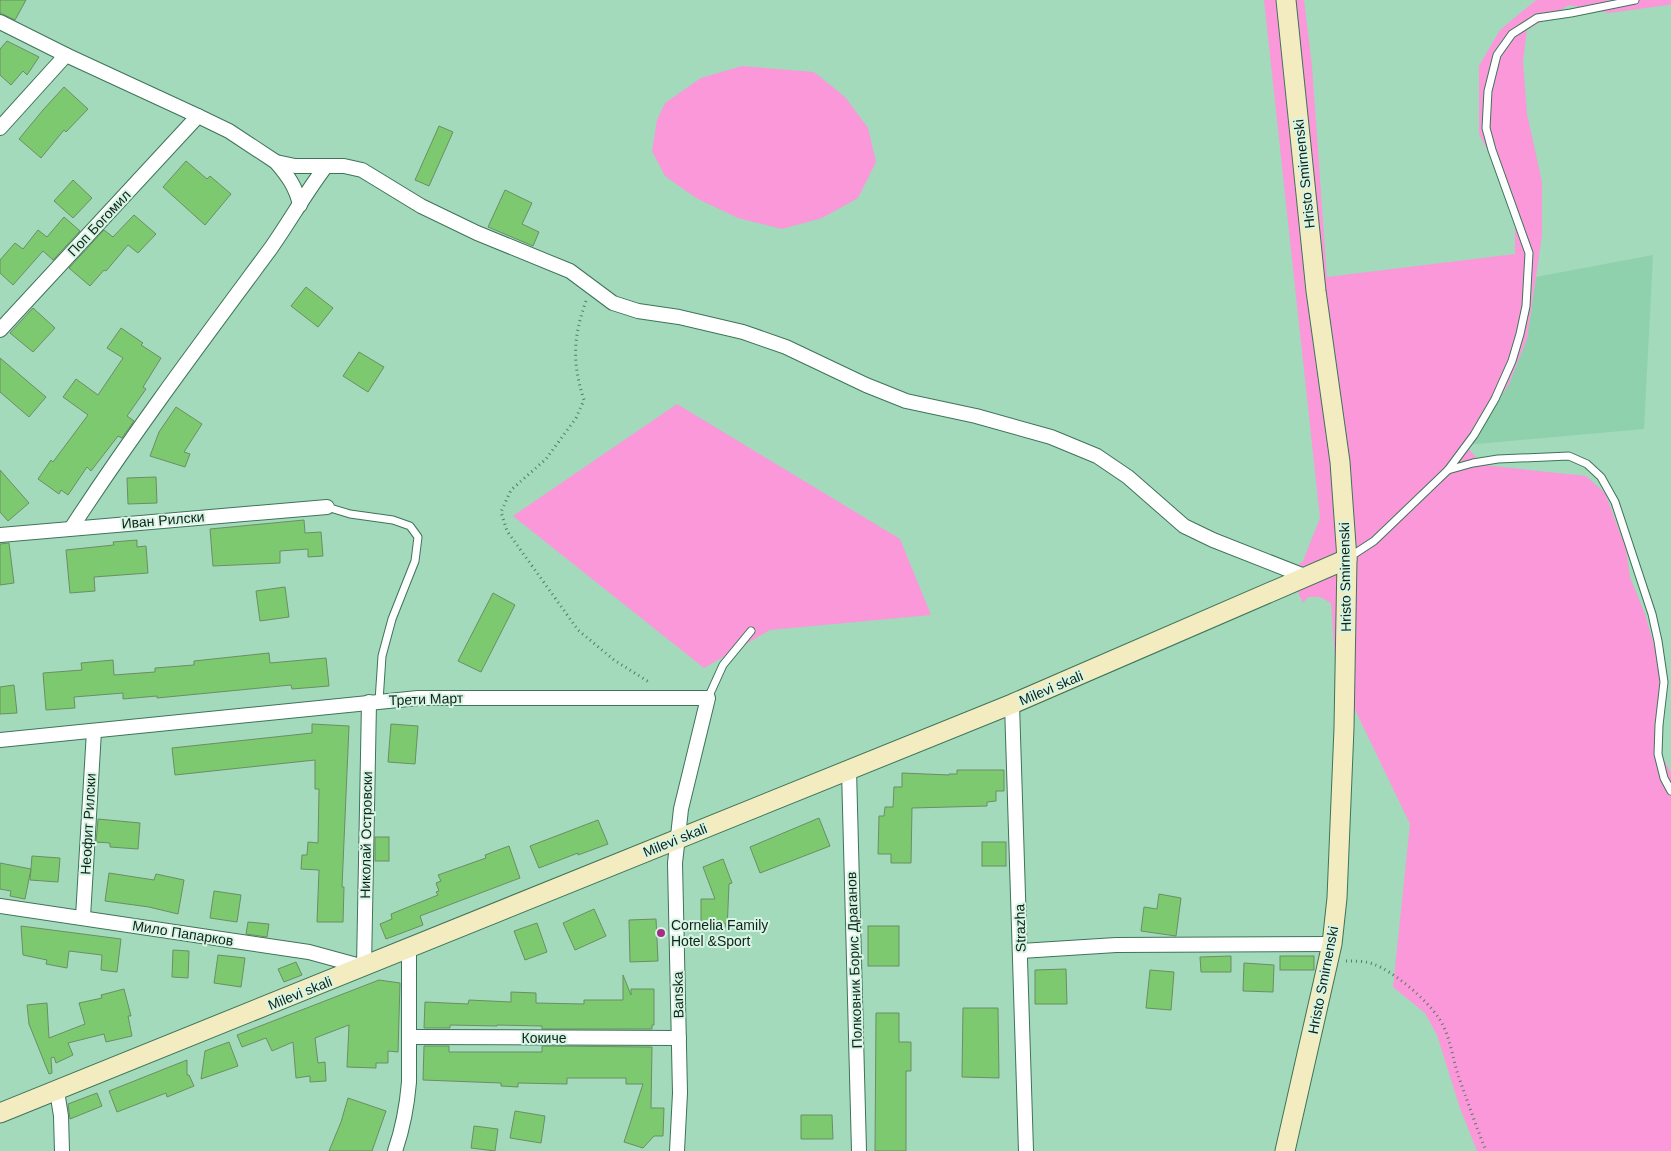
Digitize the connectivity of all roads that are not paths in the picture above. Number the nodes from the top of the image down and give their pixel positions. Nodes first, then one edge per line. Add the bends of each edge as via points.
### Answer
1 (1286, 0) edge
2 (1635, 0) edge
3 (0, 22) edge
4 (66, 56) junction
5 (198, 116) junction
6 (0, 128) edge
7 (276, 162) junction
8 (326, 166) junction
9 (300, 205) junction
10 (0, 330) edge
11 (1448, 470) junction
12 (327, 507) joint
13 (72, 527) junction
14 (0, 535) edge
15 (1347, 559) junction
16 (1307, 577) junction
17 (751, 631) dead end
18 (708, 698) junction
19 (374, 702) junction
20 (1012, 704) junction
21 (94, 731) junction
22 (0, 740) edge
23 (849, 770) junction
24 (1671, 791) edge
25 (677, 840) junction
26 (0, 906) edge
27 (83, 917) junction
28 (409, 948) junction
29 (1021, 951) junction
30 (1330, 953) junction
31 (364, 967) junction
32 (410, 1037) junction
33 (679, 1038) junction
34 (57, 1091) junction
35 (0, 1113) edge
36 (62, 1151) edge
37 (395, 1151) edge
38 (676, 1151) edge
39 (859, 1151) edge
40 (1026, 1151) edge
41 (1285, 1151) edge

1 - 15 street, Hristo Smirnenski via 1316,291 1340,462
2 - 11 lane via 1537,18 1512,34 1497,55 1488,91 1486,128 1529,252 1526,306 1512,361 1495,399
3 - 4 street
4 - 5 street
4 - 6 street
5 - 7 street via 229,131
5 - 10 street, Поп Богомил
7 - 8 street
7 - 9 street via 293,184
8 - 9 street
8 - 16 street via 362,170 421,206 570,271 613,303 734,330 786,347 906,400 1051,437 1097,456 1184,526
9 - 13 street
11 - 15 lane via 1374,541
11 - 24 lane via 1481,462 1568,456 1587,464 1601,477 1615,502 1652,614 1664,682 1658,754
12 - 13 street, Иван Рилски
12 - 19 lane via 393,520 410,526 418,537 414,561 382,656
13 - 14 street, Иван Рилски
15 - 16 street, Milevi skali
15 - 30 street, Hristo Smirnenski via 1338,898
16 - 20 street, Milevi skali
17 - 18 lane via 723,665
18 - 19 street, Трети Март via 427,698
18 - 25 street via 681,809
19 - 21 street, Трети Март
19 - 31 street, Николай Островски
20 - 23 street, Milevi skali
20 - 29 street, Strazha
21 - 22 street, Трети Март
21 - 27 street, Неофит Рилски
23 - 25 street, Milevi skali
23 - 39 street, Полковник Борис Драганов
25 - 28 street, Milevi skali
25 - 33 street, Banska
26 - 27 street, Мило Папарков
27 - 31 street, Мило Папарков via 309,952
28 - 31 street, Milevi skali
28 - 32 street
29 - 30 street via 1116,945
29 - 40 street, Strazha
30 - 41 street, Hristo Smirnenski
31 - 34 street, Milevi skali
32 - 33 street, Кокиче
32 - 37 street via 408,1104
33 - 38 street, Banska
34 - 35 street, Milevi skali
34 - 36 street

